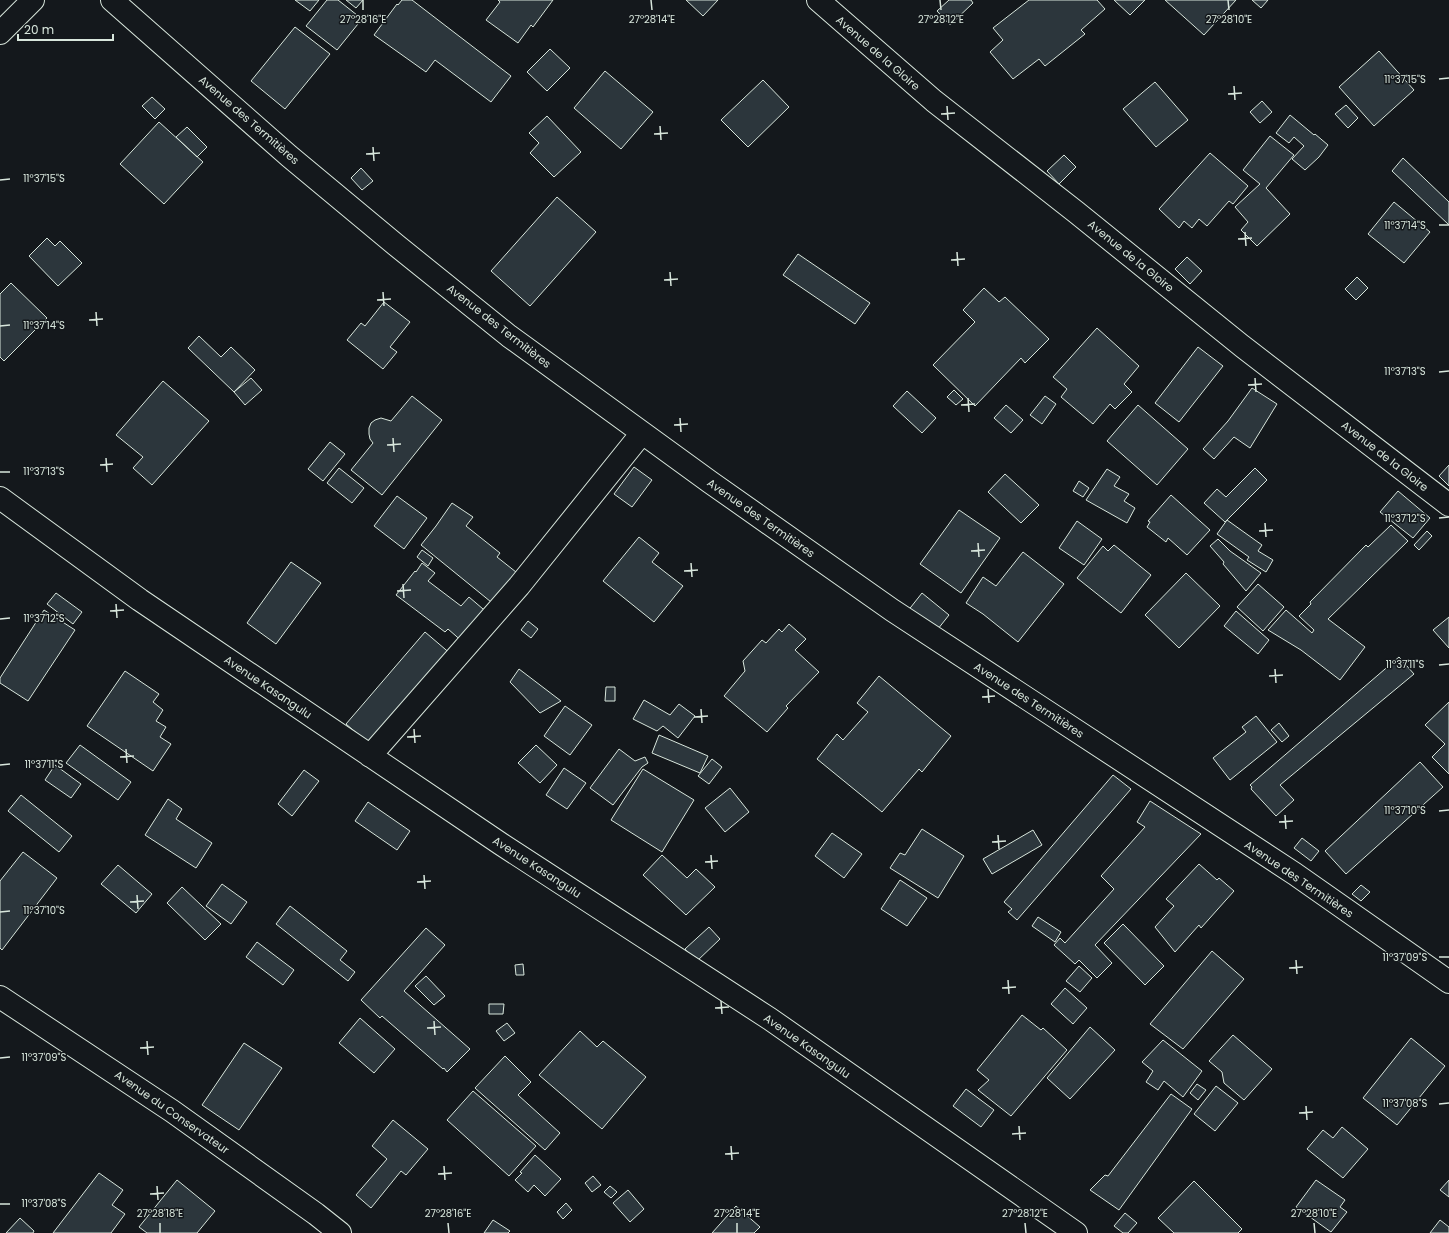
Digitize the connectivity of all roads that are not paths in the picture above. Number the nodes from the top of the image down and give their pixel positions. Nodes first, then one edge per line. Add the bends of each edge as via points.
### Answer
1 (32, 0) edge
2 (112, 0) edge
3 (818, 0) edge
4 (0, 33) edge
5 (642, 433) junction
6 (0, 498) edge
7 (1449, 505) edge
8 (370, 756) junction
9 (1449, 982) edge
10 (0, 997) edge
11 (340, 1233) edge
12 (1076, 1233) edge

1 - 4 street
2 - 5 street, Avenue des Termitières via 289,156 396,245 509,336
3 - 7 street, Avenue de la Gloire via 934,101 1242,346
5 - 8 street via 519,586
5 - 9 street, Avenue des Termitières via 892,610 1294,874
6 - 8 street, Avenue Kasangulu via 140,600
8 - 12 street, Avenue Kasangulu via 770,1019
10 - 11 street, Avenue du Conservateur via 172,1111

